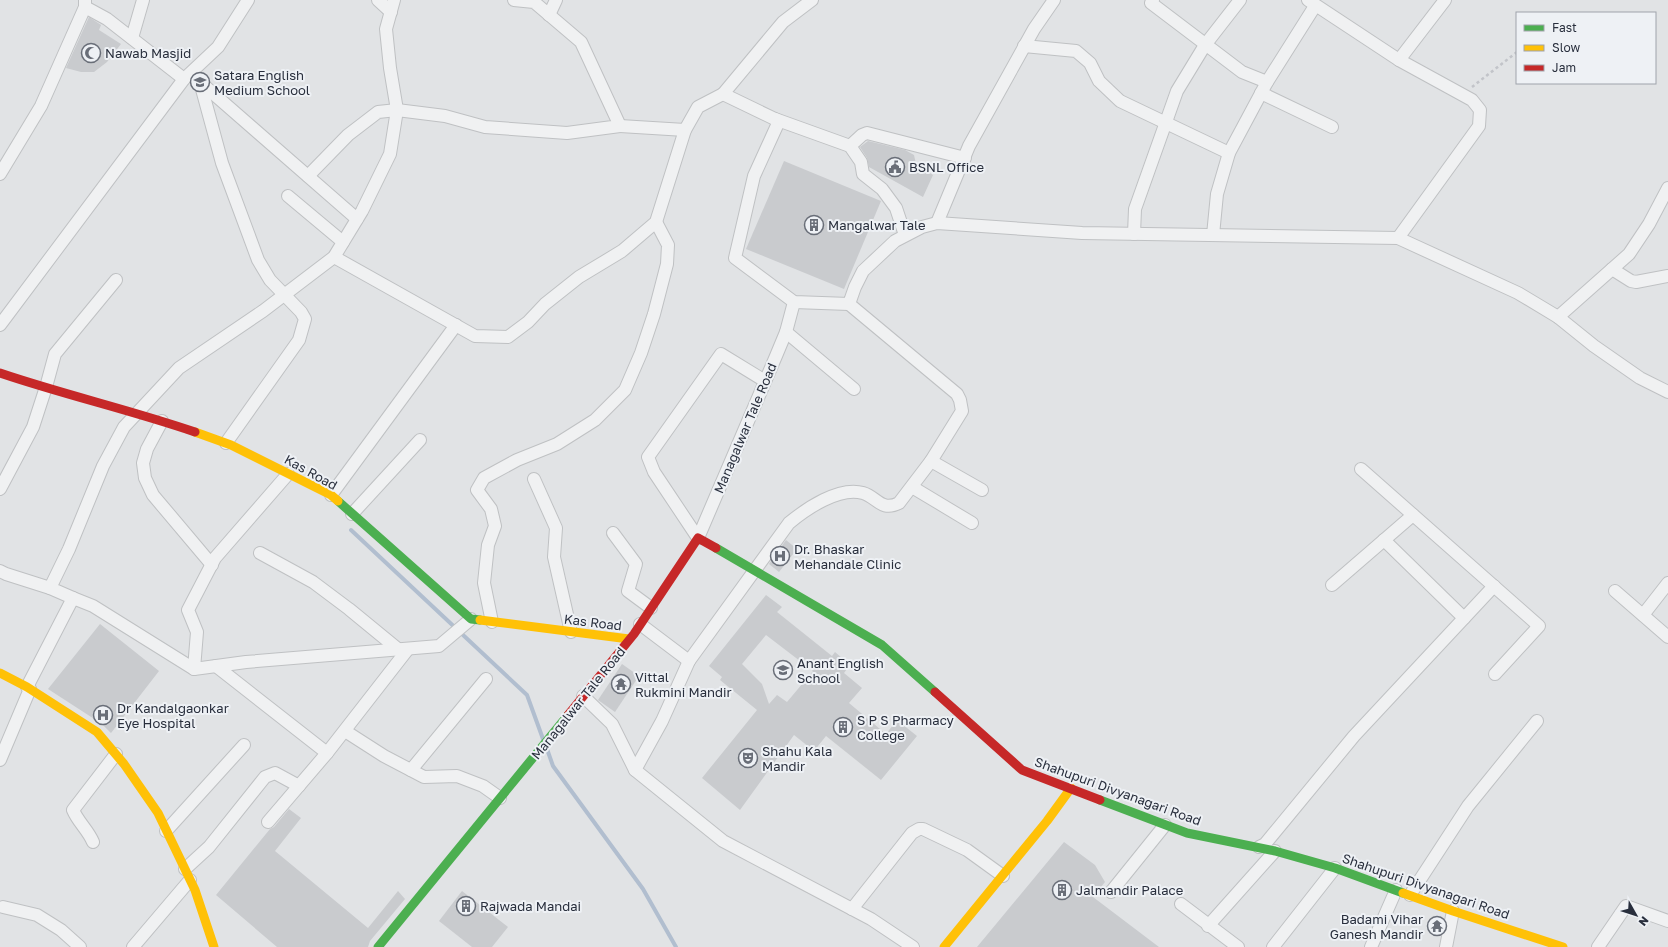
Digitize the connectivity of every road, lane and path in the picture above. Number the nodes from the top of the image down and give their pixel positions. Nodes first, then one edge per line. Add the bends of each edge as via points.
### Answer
1 (143, 0) edge
2 (248, 0) edge
3 (378, 0) edge
4 (514, 0) edge
5 (556, 0) edge
6 (1054, 0) edge
7 (1153, 0) edge
8 (1240, 0) edge
9 (1445, 0) edge
10 (805, 2) edge
11 (1311, 3) edge
12 (85, 4) edge
13 (392, 6) edge
14 (549, 15) junction
15 (132, 38) junction
16 (1205, 45) junction
17 (1024, 46) junction
18 (1516, 53) edge
19 (1399, 60) junction
20 (187, 76) junction
21 (200, 82) junction
22 (1267, 82) junction
23 (1261, 93) junction
24 (723, 94) junction
25 (1463, 95) junction
26 (397, 110) junction
27 (775, 119) junction
28 (1167, 123) junction
29 (620, 126) junction
30 (1332, 127) dead end
31 (684, 130) junction
32 (850, 146) junction
33 (1229, 153) junction
34 (965, 158) junction
35 (0, 174) edge
36 (308, 176) junction
37 (1668, 188) edge
38 (288, 196) dead end
39 (357, 219) junction
40 (656, 222) junction
41 (936, 223) junction
42 (905, 234) junction
43 (1134, 234) junction
44 (1213, 235) junction
45 (1398, 238) junction
46 (343, 242) junction
47 (334, 257) junction
48 (1612, 269) junction
49 (1668, 276) edge
50 (116, 280) dead end
51 (285, 295) junction
52 (794, 302) junction
53 (849, 304) junction
54 (1558, 317) junction
55 (0, 325) edge
56 (456, 325) junction
57 (786, 332) junction
58 (0, 373) edge
59 (766, 381) junction
60 (46, 387) junction
61 (854, 389) dead end
62 (1668, 392) edge
63 (137, 413) junction
64 (162, 421) junction
65 (420, 440) dead end
66 (226, 443) junction
67 (931, 461) junction
68 (1361, 469) dead end
69 (288, 474) junction
70 (534, 479) dead end
71 (912, 487) junction
72 (0, 489) edge
73 (982, 490) dead end
74 (331, 496) junction
75 (352, 514) junction
76 (1413, 515) junction
77 (972, 523) dead end
78 (613, 533) dead end
79 (698, 538) junction
80 (1384, 540) junction
81 (260, 553) dead end
82 (212, 565) junction
83 (754, 570) junction
84 (0, 571) edge
85 (1668, 583) edge
86 (1332, 585) dead end
87 (1494, 586) junction
88 (50, 588) junction
89 (1615, 591) dead end
90 (73, 598) junction
91 (651, 608) junction
92 (1643, 615) junction
93 (1464, 618) junction
94 (471, 619) junction
95 (492, 622) junction
96 (640, 624) junction
97 (571, 632) junction
98 (1668, 637) edge
99 (629, 640) junction
100 (404, 650) junction
101 (689, 661) junction
102 (216, 666) junction
103 (194, 669) junction
104 (0, 673) edge
105 (1495, 674) dead end
106 (486, 679) dead end
107 (29, 688) junction
108 (584, 696) junction
109 (1537, 722) dead end
110 (345, 731) junction
111 (244, 745) dead end
112 (327, 753) junction
113 (116, 754) junction
114 (0, 760) edge
115 (411, 770) junction
116 (635, 770) junction
117 (299, 786) junction
118 (1071, 788) junction
119 (500, 798) junction
120 (268, 822) dead end
121 (1165, 825) junction
122 (166, 831) junction
123 (93, 842) dead end
124 (1259, 847) junction
125 (1275, 851) junction
126 (1335, 868) junction
127 (188, 874) junction
128 (1002, 876) junction
129 (1396, 890) junction
130 (1111, 892) dead end
131 (1410, 895) junction
132 (1181, 904) dead end
133 (1, 906) edge
134 (852, 909) junction
135 (1453, 911) junction
136 (1668, 920) edge
137 (1208, 926) junction
138 (74, 944) edge
139 (133, 947) edge
140 (214, 947) edge
141 (378, 947) edge
142 (913, 947) edge
143 (944, 947) edge
144 (1238, 947) edge
145 (1273, 947) edge
146 (1371, 947) edge
147 (1446, 947) edge
148 (1563, 947) edge
149 (1598, 947) edge

1 - 15 street
2 - 20 street via 218,47
3 - 13 street
4 - 14 street via 534,2
5 - 14 street
6 - 17 street
7 - 16 street via 1152,3
8 - 16 street
9 - 19 street
10 - 24 street via 784,22
11 - 19 street
11 - 22 street
12 - 15 street
12 - 35 street via 41,106
13 - 26 street via 386,29
14 - 29 street via 581,42
15 - 20 street
16 - 22 street via 1242,72
16 - 28 street via 1177,91
17 - 28 street via 1076,51 1090,63 1099,81 1120,101
17 - 34 street via 969,146
18 - 25 path
19 - 25 street
20 - 21 street
20 - 55 street
21 - 36 street
21 - 51 street via 222,163 258,260 270,280
22 - 23 street
23 - 30 street
23 - 33 street
24 - 27 street
24 - 31 street via 698,107
25 - 45 street via 1472,100 1480,110 1479,126
26 - 29 street via 445,116 485,127 566,133
26 - 36 street via 378,112 354,130
26 - 39 street via 390,154
27 - 32 street
27 - 52 street via 779,121 754,176 735,258
28 - 33 street
28 - 43 street via 1136,209
29 - 31 street
31 - 40 street
32 - 34 street via 866,133
32 - 42 street via 861,162 863,174 882,189 896,208
33 - 44 street via 1217,194
34 - 41 street
36 - 39 street
37 - 48 street via 1629,254
38 - 46 street
39 - 46 street
40 - 56 street via 622,251 579,277 508,337 475,336
40 - 95 street via 668,245 667,264 654,314 625,390 595,420 557,444 517,460 484,478 477,490 491,509 495,526 488,545 484,583
41 - 42 street
41 - 43 street
42 - 53 street via 863,271
43 - 44 street
44 - 45 street
45 - 54 street via 1488,278
46 - 47 street
47 - 51 street
47 - 56 street
48 - 49 street via 1636,282
48 - 54 street
50 - 60 street via 55,354
51 - 63 street via 179,368
51 - 66 street via 305,319 299,340
52 - 53 street
52 - 57 street, Managalwar Tale Road
53 - 67 street via 957,394 962,411
54 - 62 street via 1640,378
56 - 74 street
57 - 59 street, Managalwar Tale Road
57 - 61 street
58 - 60 main road, Kas Road
59 - 79 street, Managalwar Tale Road
59 - 79 street via 721,354 648,457 654,472
60 - 63 main road, Kas Road
60 - 72 street via 33,427
63 - 64 main road, Kas Road
63 - 88 street via 124,427 103,466
64 - 66 main road, Kas Road
64 - 82 street via 147,449 143,463 145,478 153,495
65 - 75 street
66 - 69 main road, Kas Road
67 - 71 street
67 - 73 street
68 - 76 street
69 - 74 main road, Kas Road
69 - 82 street via 215,558
70 - 97 street via 556,528 554,557
71 - 77 street
71 - 83 street via 899,503 894,505 883,506 863,493 854,492 834,496 805,510 789,523
74 - 75 main road, Kas Road
75 - 94 main road, Kas Road
76 - 80 street
76 - 87 street
78 - 91 street via 636,564 628,592
79 - 83 main road, Shahupuri Divyanagari Road
79 - 91 main road, Managalwar Tale Road
80 - 86 street
80 - 93 street
81 - 100 street via 313,582
82 - 103 street via 188,610 197,632
83 - 101 street
83 - 118 main road, Shahupuri Divyanagari Road via 882,645 1022,770
84 - 88 street
85 - 92 street
87 - 93 street
87 - 105 street via 1539,626
88 - 90 street
89 - 92 street
90 - 103 street via 93,606
90 - 107 street
91 - 96 main road, Managalwar Tale Road
92 - 98 street
93 - 124 street via 1354,736 1265,844
94 - 95 main road, Kas Road
94 - 100 street via 439,646
95 - 97 main road, Kas Road
96 - 99 main road, Managalwar Tale Road
96 - 101 street
97 - 99 main road, Kas Road
99 - 108 main road, Managalwar Tale Road
100 - 102 street
100 - 110 street
101 - 116 street via 662,721
102 - 103 street
102 - 112 street
104 - 107 main road
106 - 115 street
107 - 113 main road via 97,732
107 - 114 street
108 - 116 street via 612,724
108 - 119 main road, Managalwar Tale Road
109 - 131 street via 1468,806
110 - 112 street
110 - 115 street
111 - 122 street
112 - 117 street
113 - 122 main road via 158,813
113 - 123 street via 73,810
115 - 119 street via 424,777 457,776 483,786
116 - 134 street via 723,841
117 - 120 street
117 - 127 street via 275,773 265,777
118 - 121 main road, Shahupuri Divyanagari Road
118 - 128 main road
119 - 141 main road, Managalwar Tale Road
121 - 124 main road, Shahupuri Divyanagari Road via 1187,833
121 - 130 street
122 - 127 main road
124 - 125 main road, Shahupuri Divyanagari Road
125 - 126 main road, Shahupuri Divyanagari Road
125 - 137 street
126 - 129 main road, Shahupuri Divyanagari Road
126 - 145 street
127 - 139 street
127 - 140 main road
128 - 134 street via 967,850 919,829 912,833
128 - 143 main road
129 - 131 main road, Shahupuri Divyanagari Road
129 - 146 street
131 - 135 main road, Shahupuri Divyanagari Road
132 - 137 street
133 - 138 street via 37,915 61,930
134 - 142 street
135 - 147 street
135 - 148 main road, Shahupuri Divyanagari Road
136 - 149 street via 1626,906
137 - 144 street

